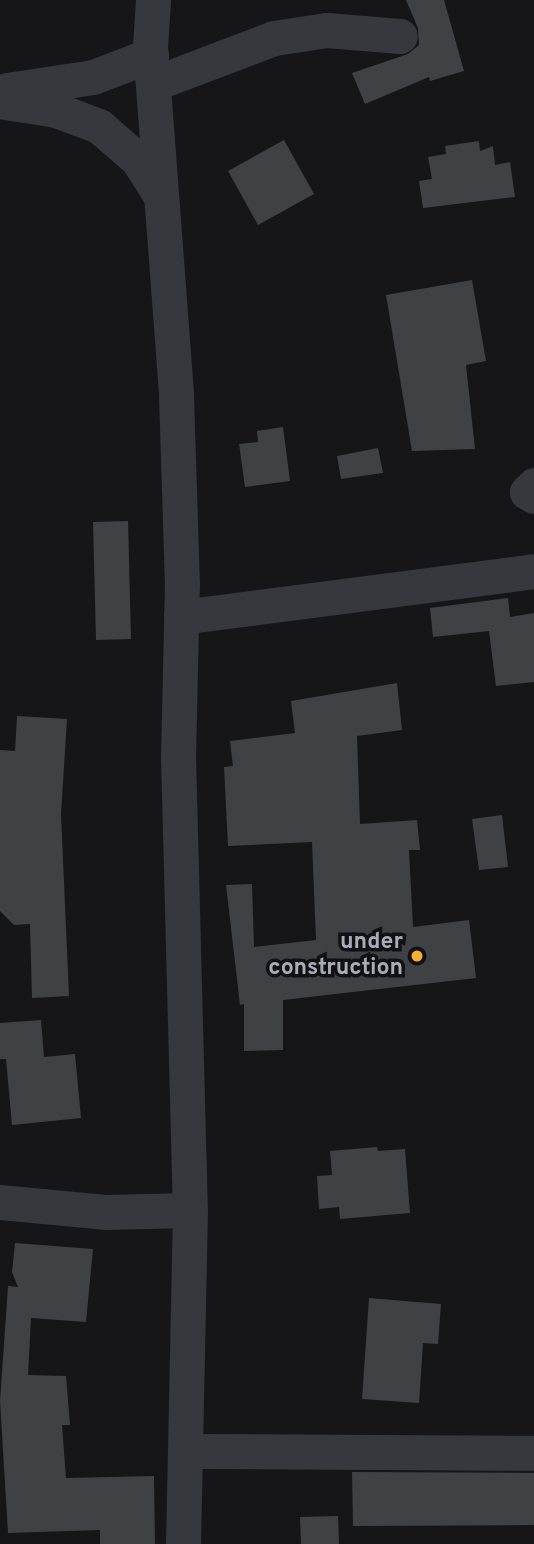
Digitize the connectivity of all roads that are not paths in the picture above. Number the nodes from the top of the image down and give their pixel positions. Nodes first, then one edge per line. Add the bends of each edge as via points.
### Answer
1 (153, 0) edge
2 (400, 36) dead end
3 (152, 70) junction
4 (0, 91) edge
5 (0, 101) edge
6 (161, 197) junction
7 (534, 485) edge
8 (534, 496) edge
9 (534, 571) edge
10 (181, 617) junction
11 (0, 1202) edge
12 (190, 1210) junction
13 (187, 1451) junction
14 (534, 1453) edge
15 (183, 1544) edge

1 - 3 street
2 - 3 street via 327,30 274,38
3 - 4 street
3 - 6 street
5 - 6 street via 56,110 99,126 138,160
6 - 10 street via 176,395
7 - 8 street via 527,492
9 - 10 street
10 - 12 street via 181,982
11 - 12 street via 105,1212
12 - 13 street
13 - 14 street
13 - 15 street

